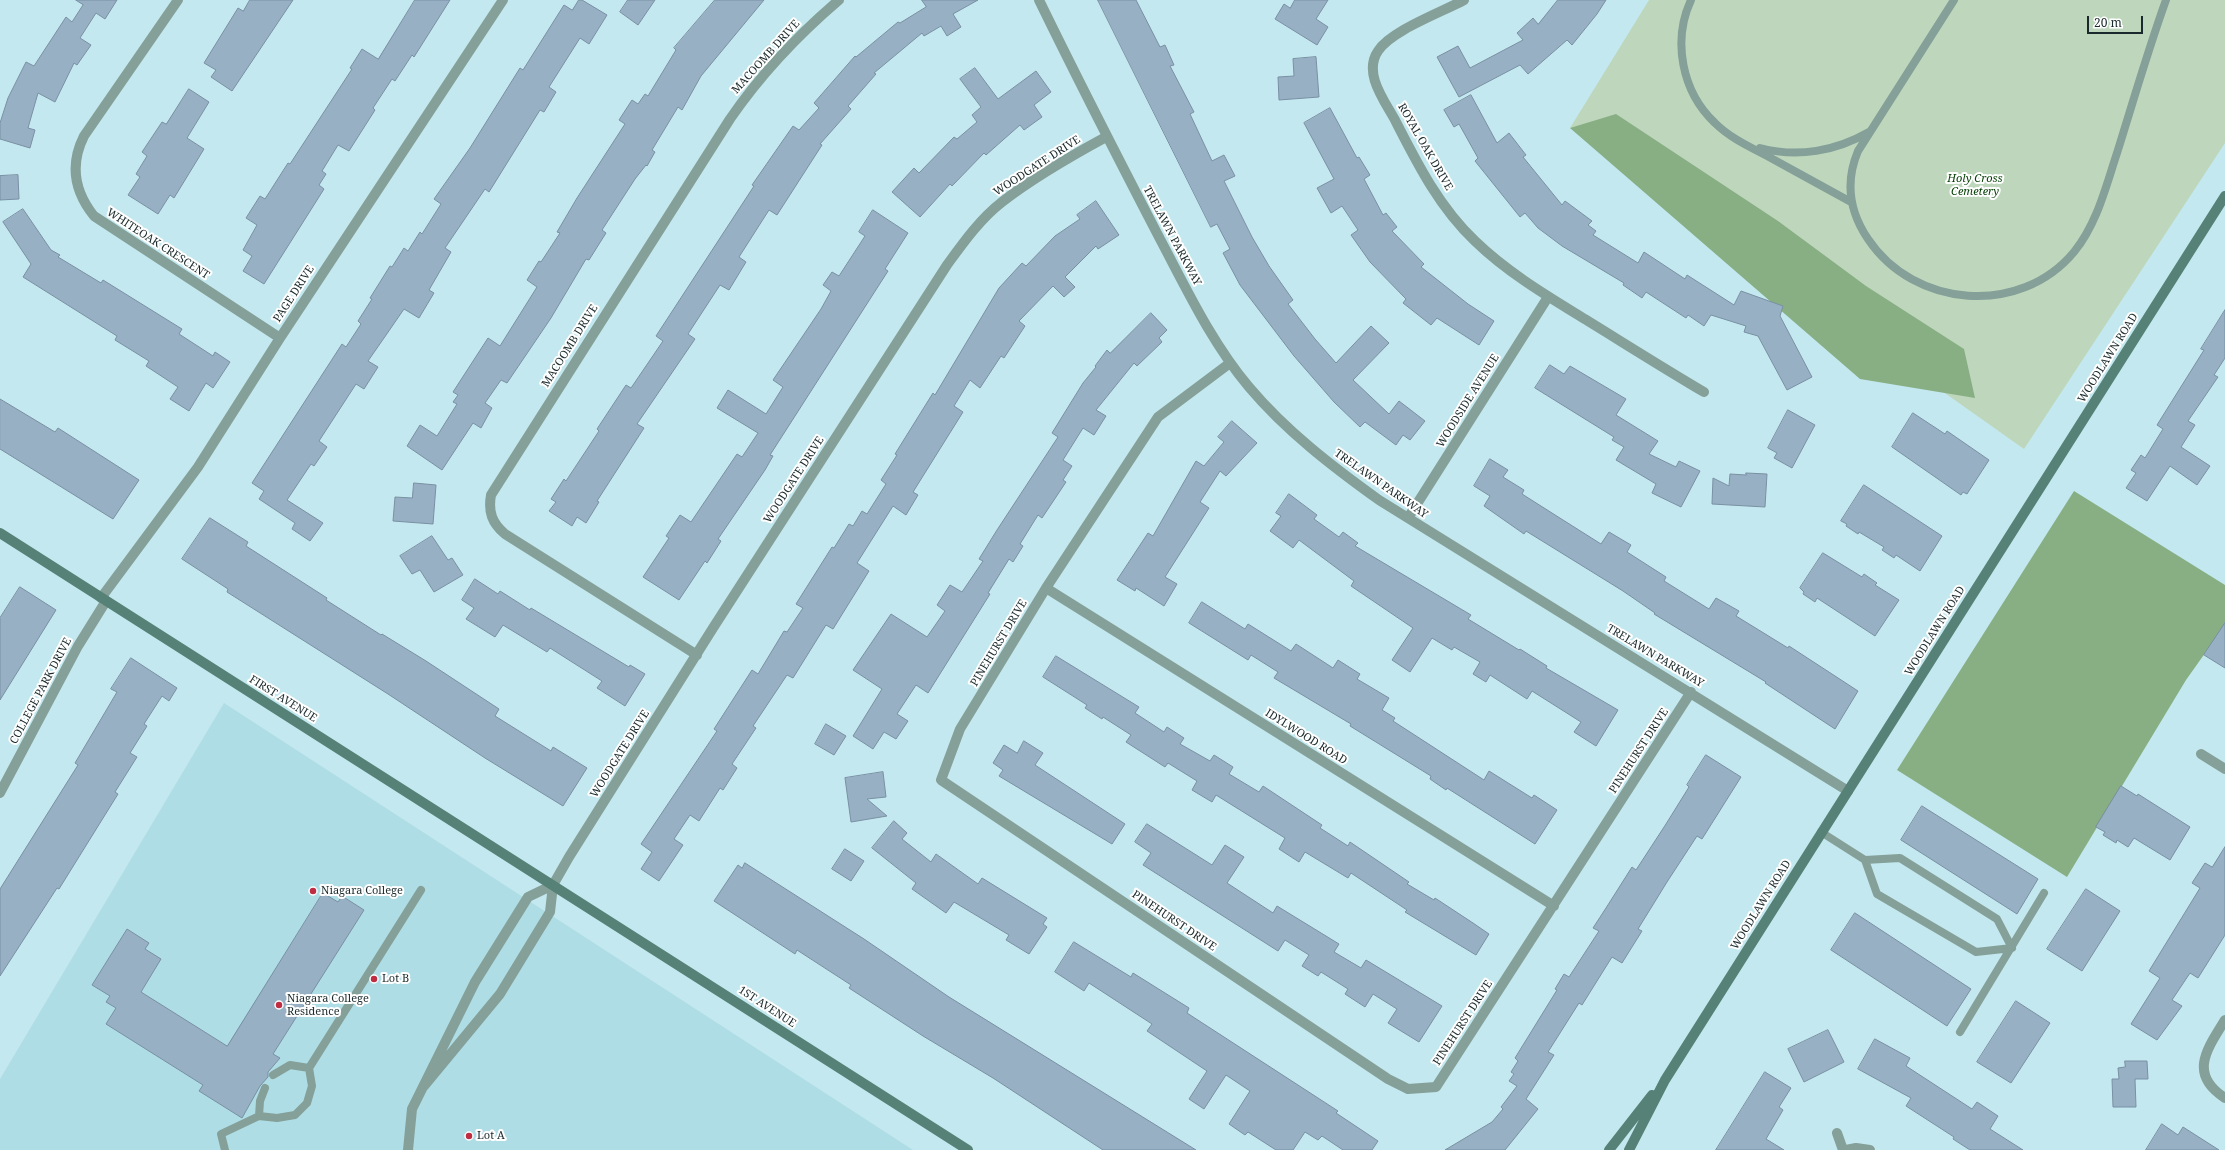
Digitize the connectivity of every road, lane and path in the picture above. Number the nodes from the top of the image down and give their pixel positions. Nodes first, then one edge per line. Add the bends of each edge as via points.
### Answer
1 (178, 0) edge
2 (503, 0) edge
3 (839, 0) edge
4 (1039, 0) edge
5 (1464, 0) edge
6 (1691, 0) edge
7 (1954, 0) edge
8 (2166, 0) edge
9 (1870, 131) junction
10 (1106, 137) junction
11 (1744, 143) junction
12 (2225, 196) edge
13 (1851, 202) junction
14 (1548, 297) junction
15 (280, 338) junction
16 (1230, 363) junction
17 (1704, 392) dead end
18 (1408, 518) junction
19 (0, 533) edge
20 (1046, 588) junction
21 (104, 599) junction
22 (697, 655) junction
23 (1691, 692) junction
24 (2202, 754) dead end
25 (2225, 769) edge
26 (1848, 791) junction
27 (0, 793) edge
28 (1822, 832) junction
29 (1865, 860) junction
30 (553, 884) junction
31 (421, 890) dead end
32 (2044, 893) dead end
33 (1554, 906) junction
34 (2012, 948) junction
35 (2225, 1020) edge
36 (1960, 1032) dead end
37 (309, 1068) junction
38 (273, 1075) dead end
39 (1665, 1080) junction
40 (424, 1086) junction
41 (265, 1088) dead end
42 (2225, 1098) edge
43 (259, 1116) junction
44 (1837, 1133) dead end
45 (225, 1150) edge
46 (408, 1150) edge
47 (968, 1150) edge
48 (1609, 1150) edge
49 (1629, 1150) edge
50 (1844, 1150) edge
51 (1870, 1150) edge

1 - 15 street, WHITEOAK CRESCENT via 84,136 76,158 77,188 94,216
2 - 15 street, PAGE DRIVE
3 - 22 street, MACOOMB DRIVE via 785,50 738,107 492,495 491,515 496,526 505,534
4 - 10 street, TRELAWN PARKWAY
5 - 14 street, ROYAL OAK DRIVE via 1413,25 1385,44 1378,50 1372,73 1429,184 1447,208 1475,241
6 - 11 lane via 1681,38 1683,65 1689,83 1696,100 1714,122
7 - 9 lane
8 - 13 lane via 2094,220 2074,252 2041,280 2010,293 1976,297 1954,295 1922,285 1903,274 1878,252 1862,229
9 - 11 lane via 1849,142 1814,152 1778,152
9 - 13 lane via 1858,151 1851,170
10 - 16 street, TRELAWN PARKWAY via 1213,338
10 - 22 street, WOODGATE DRIVE via 1040,176 1001,203 963,243 931,287
11 - 13 lane
12 - 26 main road, WOODLAWN ROAD
14 - 17 street, ROYAL OAK DRIVE
14 - 18 street, WOODSIDE AVENUE
15 - 21 street, PAGE DRIVE via 198,467
16 - 18 street, TRELAWN PARKWAY via 1276,417 1306,444 1342,474
16 - 20 street, PINEHURST DRIVE via 1158,417
18 - 23 street, TRELAWN PARKWAY
19 - 21 main road, FIRST AVENUE
20 - 33 street, IDYLWOOD ROAD
20 - 33 street, PINEHURST DRIVE via 960,729 941,780 1388,1079 1408,1089 1436,1087
21 - 27 street, COLLEGE PARK DRIVE
21 - 30 main road, FIRST AVENUE
22 - 30 street, WOODGATE DRIVE
23 - 26 street, TRELAWN PARKWAY
23 - 33 street, PINEHURST DRIVE
24 - 25 street
26 - 28 main road, WOODLAWN ROAD
28 - 29 lane
28 - 39 main road, WOODLAWN ROAD
29 - 34 lane via 1900,858 1997,919
29 - 34 lane via 1877,894 1976,952
30 - 40 street via 550,912 500,994
30 - 40 street via 528,897 475,982
30 - 47 main road, 1ST AVENUE
31 - 37 lane
32 - 34 lane
34 - 36 lane
35 - 42 street via 2206,1053 2202,1068 2207,1082
37 - 38 lane via 290,1065
37 - 43 lane via 312,1086 307,1102 295,1115 277,1118
39 - 48 main road, WOODLAWN ROAD
39 - 49 main road, WOODLAWN ROAD
40 - 46 street via 412,1110
41 - 43 lane via 260,1101
43 - 45 lane via 221,1134
44 - 50 street
50 - 51 street

